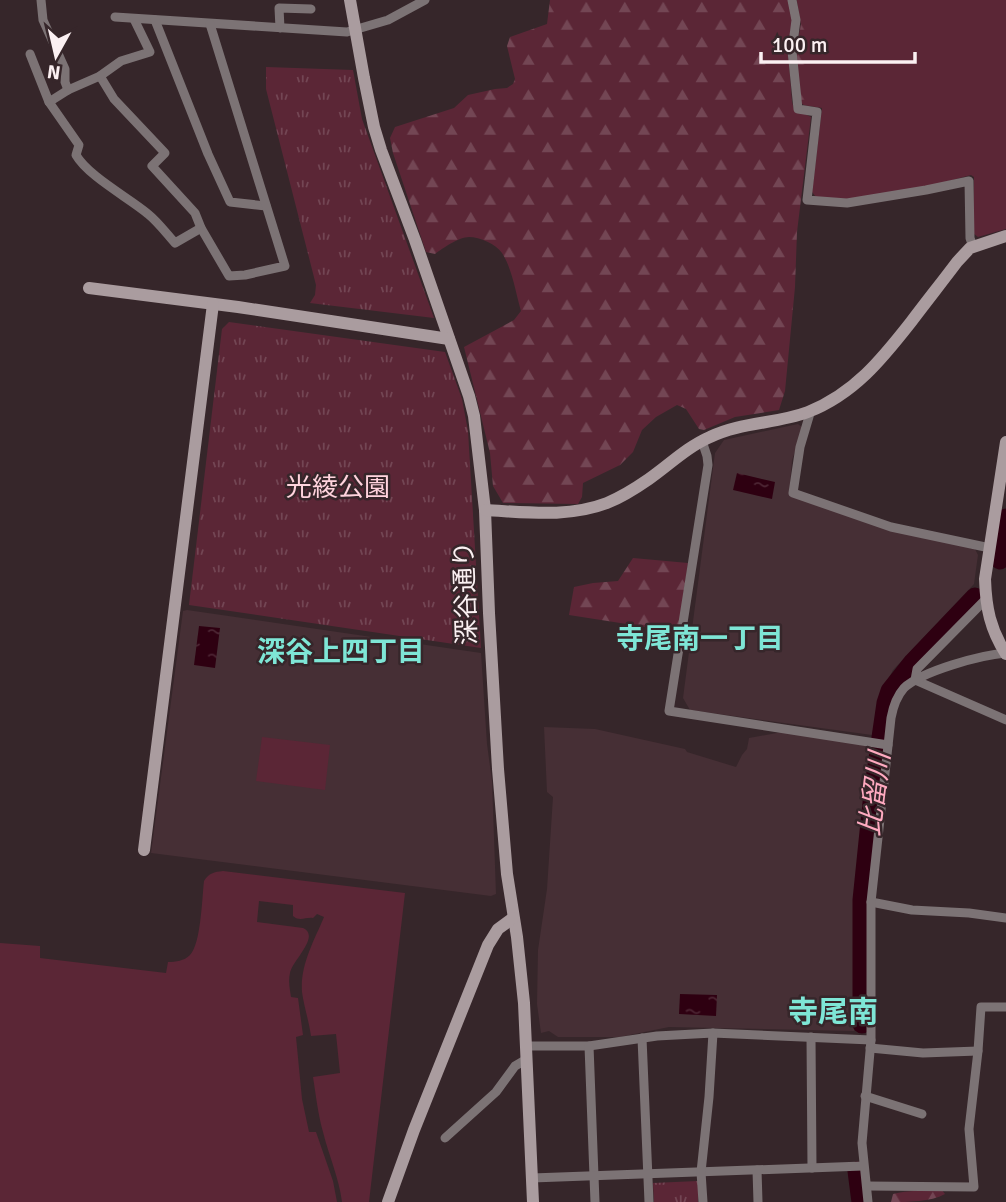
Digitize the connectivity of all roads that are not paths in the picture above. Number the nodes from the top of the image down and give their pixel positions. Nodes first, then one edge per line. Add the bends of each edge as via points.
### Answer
1 (41, 0) edge
2 (349, 0) edge
3 (425, 0) edge
4 (792, 0) edge
5 (311, 9) dead end
6 (115, 18) dead end
7 (134, 19) junction
8 (155, 20) junction
9 (210, 24) junction
10 (280, 28) junction
11 (355, 30) junction
12 (30, 54) dead end
13 (100, 76) junction
14 (68, 90) junction
15 (49, 102) junction
16 (266, 206) junction
17 (201, 228) junction
18 (1006, 236) edge
19 (973, 247) junction
20 (89, 288) dead end
21 (213, 304) junction
22 (449, 340) junction
23 (811, 410) junction
24 (702, 441) junction
25 (1006, 442) edge
26 (485, 510) junction
27 (990, 548) junction
28 (986, 599) junction
29 (1006, 654) edge
30 (915, 680) junction
31 (1006, 720) edge
32 (883, 744) junction
33 (144, 850) dead end
34 (871, 902) junction
35 (513, 918) junction
36 (1006, 918) edge
37 (1006, 1007) edge
38 (713, 1033) junction
39 (811, 1037) junction
40 (642, 1038) junction
41 (870, 1044) junction
42 (589, 1046) junction
43 (978, 1051) junction
44 (527, 1053) junction
45 (865, 1097) junction
46 (922, 1114) dead end
47 (446, 1138) dead end
48 (863, 1166) junction
49 (812, 1168) junction
50 (757, 1170) junction
51 (701, 1172) junction
52 (647, 1173) junction
53 (594, 1176) junction
54 (532, 1178) junction
55 (867, 1186) junction
56 (388, 1202) edge
57 (533, 1202) edge
58 (595, 1202) edge
59 (649, 1202) edge
60 (703, 1202) edge
61 (758, 1202) edge
62 (868, 1202) edge

1 - 14 street via 43,20 65,69
2 - 11 street, 深谷通り
3 - 11 street via 388,20
4 - 19 street via 798,109 817,112 807,200 847,203 969,181
5 - 10 street via 279,8
6 - 7 street
7 - 8 street
7 - 13 street via 150,52 121,61
8 - 9 street
8 - 16 street via 230,202
9 - 10 street
9 - 16 street
10 - 11 street
11 - 22 street, 深谷通り via 374,127
12 - 15 street
13 - 14 street
13 - 17 street via 114,99 165,153 152,166 195,213
14 - 15 street
15 - 17 street via 79,145 76,155 80,162 150,215 175,243
16 - 17 street via 285,266 229,276
18 - 19 street
19 - 23 street via 864,377 844,394
20 - 21 street
21 - 22 street
21 - 33 street
22 - 26 street, 深谷通り via 474,416
23 - 24 street via 738,426
23 - 27 street via 793,493 891,527
24 - 26 street via 620,497 590,509 551,513
24 - 32 street via 708,466 669,711
25 - 27 street
26 - 35 street, 深谷通り via 499,795
27 - 28 street
28 - 29 street via 995,635
28 - 30 street via 917,669
29 - 30 street via 981,657
30 - 31 street
30 - 32 street via 899,694
32 - 34 street
34 - 36 street
34 - 41 street
35 - 44 street, 深谷通り
35 - 56 street via 498,929 488,945
37 - 43 street via 981,1006
38 - 39 street
38 - 40 street
38 - 51 street
39 - 41 street
39 - 49 street
40 - 42 street
40 - 52 street
41 - 43 street via 923,1053
41 - 45 street
42 - 44 street
42 - 53 street
43 - 55 street via 969,1129 974,1187
44 - 47 street via 496,1092
44 - 54 street, 深谷通り
45 - 46 street
45 - 48 street
48 - 49 street
48 - 55 street
49 - 50 street
50 - 51 street
50 - 61 street
51 - 52 street
51 - 60 street
52 - 53 street
52 - 59 street
53 - 54 street
53 - 58 street
54 - 57 street, 深谷通り
55 - 62 street

